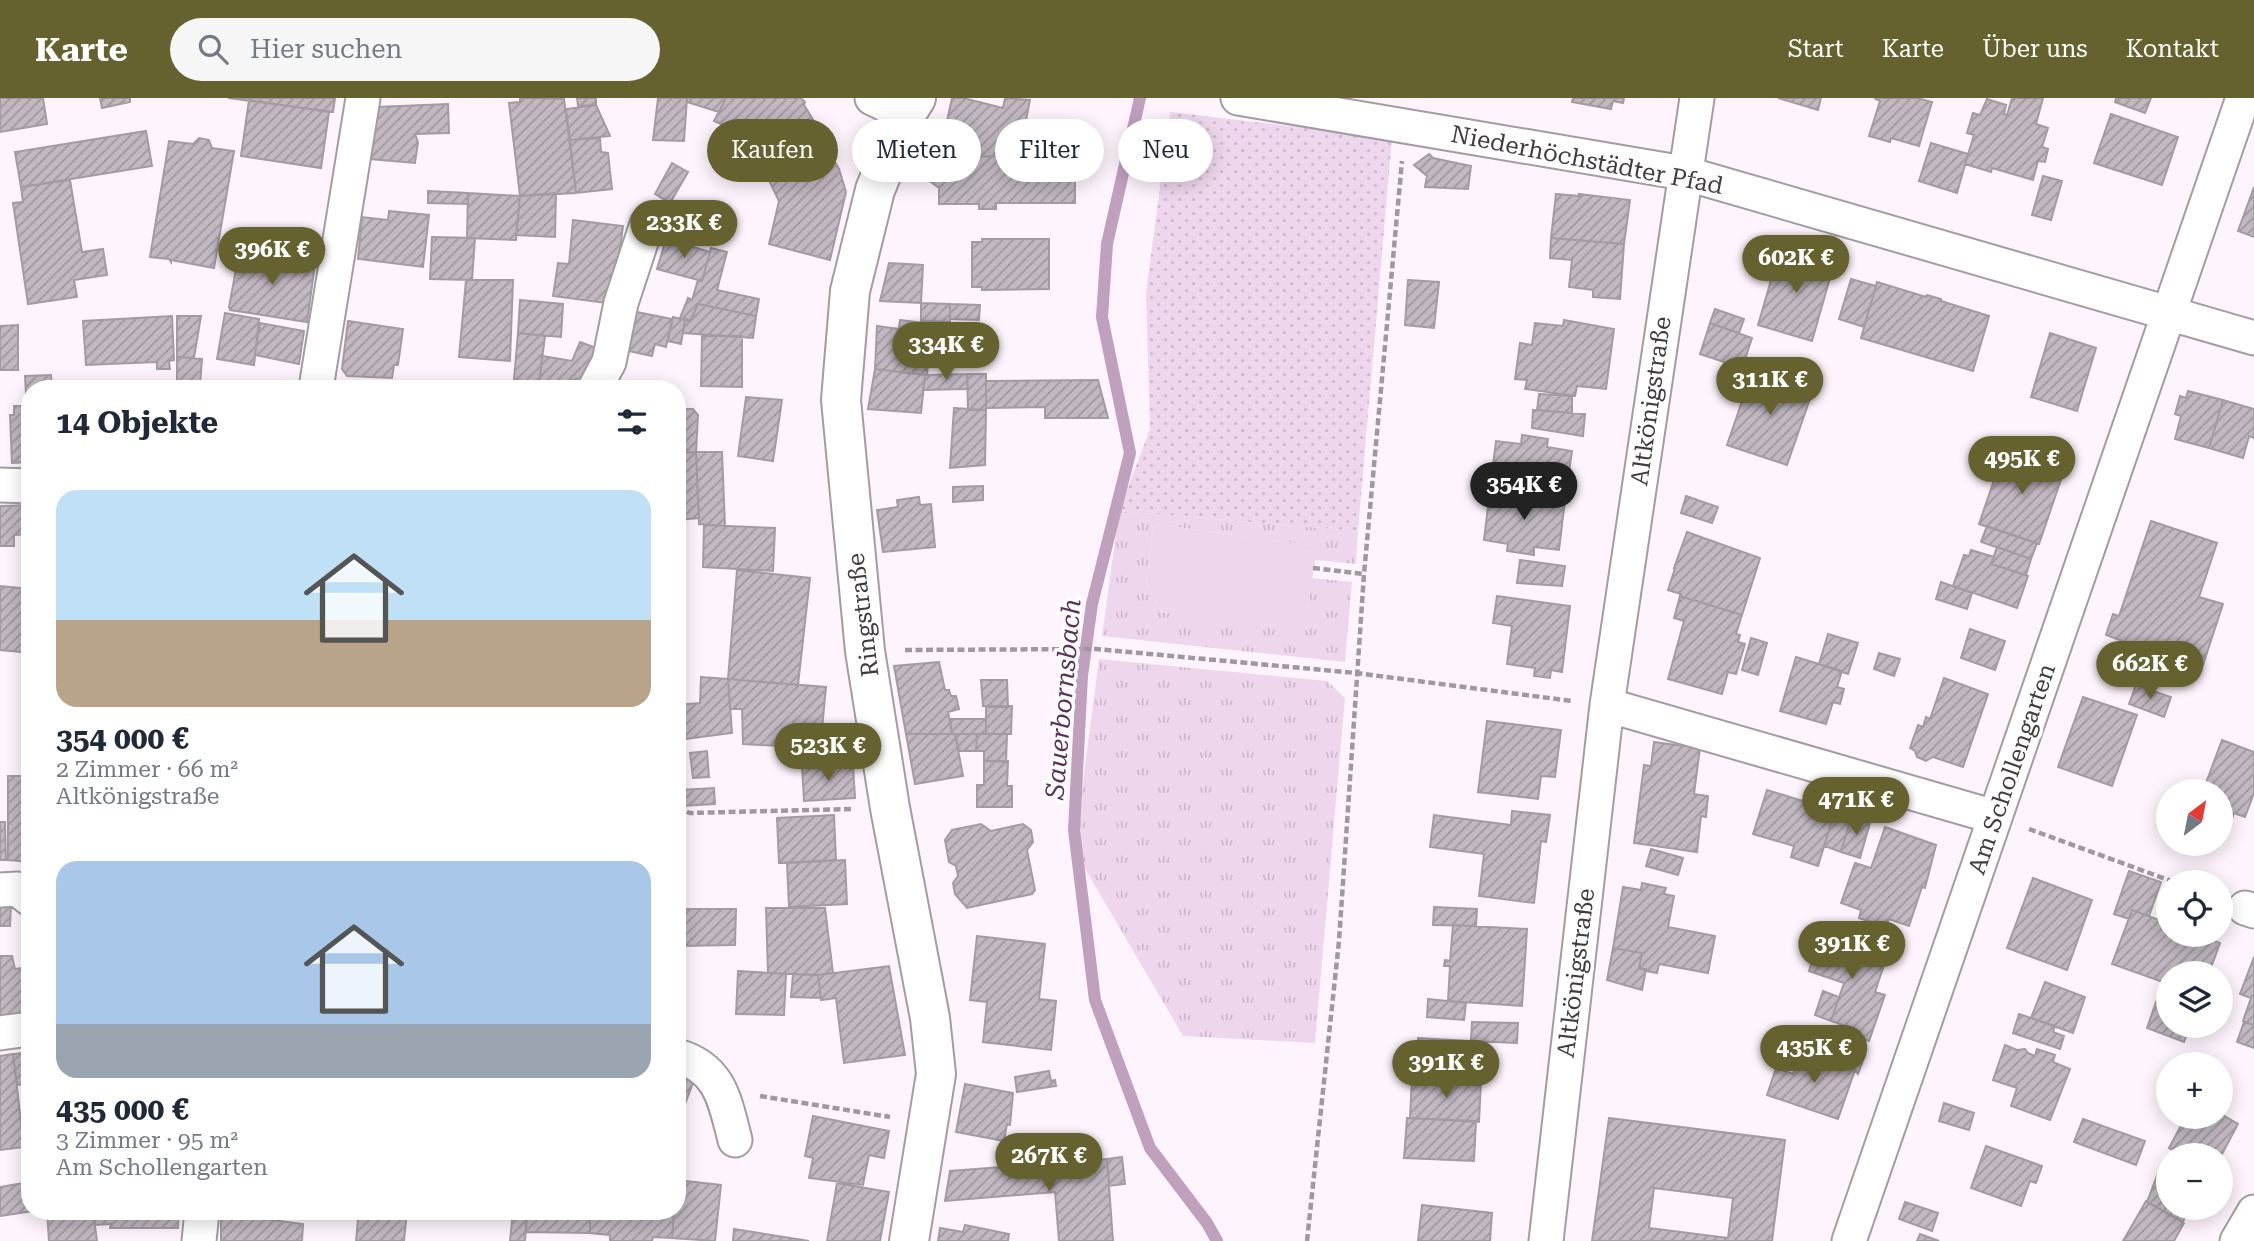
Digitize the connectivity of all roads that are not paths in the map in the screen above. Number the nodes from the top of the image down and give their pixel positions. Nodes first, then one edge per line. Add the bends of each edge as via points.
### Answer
1 (363, 98) edge
2 (872, 98) edge
3 (1238, 98) edge
4 (1697, 98) edge
5 (2243, 98) edge
6 (911, 106) edge
7 (1684, 173) junction
8 (647, 224) dead end
9 (2168, 315) junction
10 (2254, 338) edge
11 (317, 380) edge
12 (599, 380) edge
13 (0, 485) edge
14 (21, 486) edge
15 (1607, 705) junction
16 (1996, 817) junction
17 (0, 890) edge
18 (21, 892) edge
19 (21, 1030) edge
20 (0, 1033) edge
21 (686, 1061) edge
22 (735, 1140) dead end
23 (2254, 1212) edge
24 (201, 1220) edge
25 (199, 1241) edge
26 (909, 1241) edge
27 (1546, 1241) edge
28 (1849, 1241) edge
29 (2237, 1241) edge

1 - 11 street
2 - 6 street, Ringstraße
3 - 7 street, Niederhöchstädter Pfad
4 - 7 street, Altkönigstraße
5 - 9 street, Am Schollengarten
6 - 26 street, Ringstraße via 875,190 850,291 841,400 865,651 936,1073
7 - 9 street, Niederhöchstädter Pfad
7 - 15 street, Altkönigstraße
8 - 12 street via 621,303 609,362
9 - 10 street, Niederhöchstädter Pfad
9 - 16 street, Am Schollengarten
13 - 14 street
15 - 16 street
15 - 27 street, Altkönigstraße
16 - 28 street, Am Schollengarten
17 - 18 street
19 - 20 street
21 - 22 street via 710,1074 722,1090
23 - 29 street
24 - 25 street

